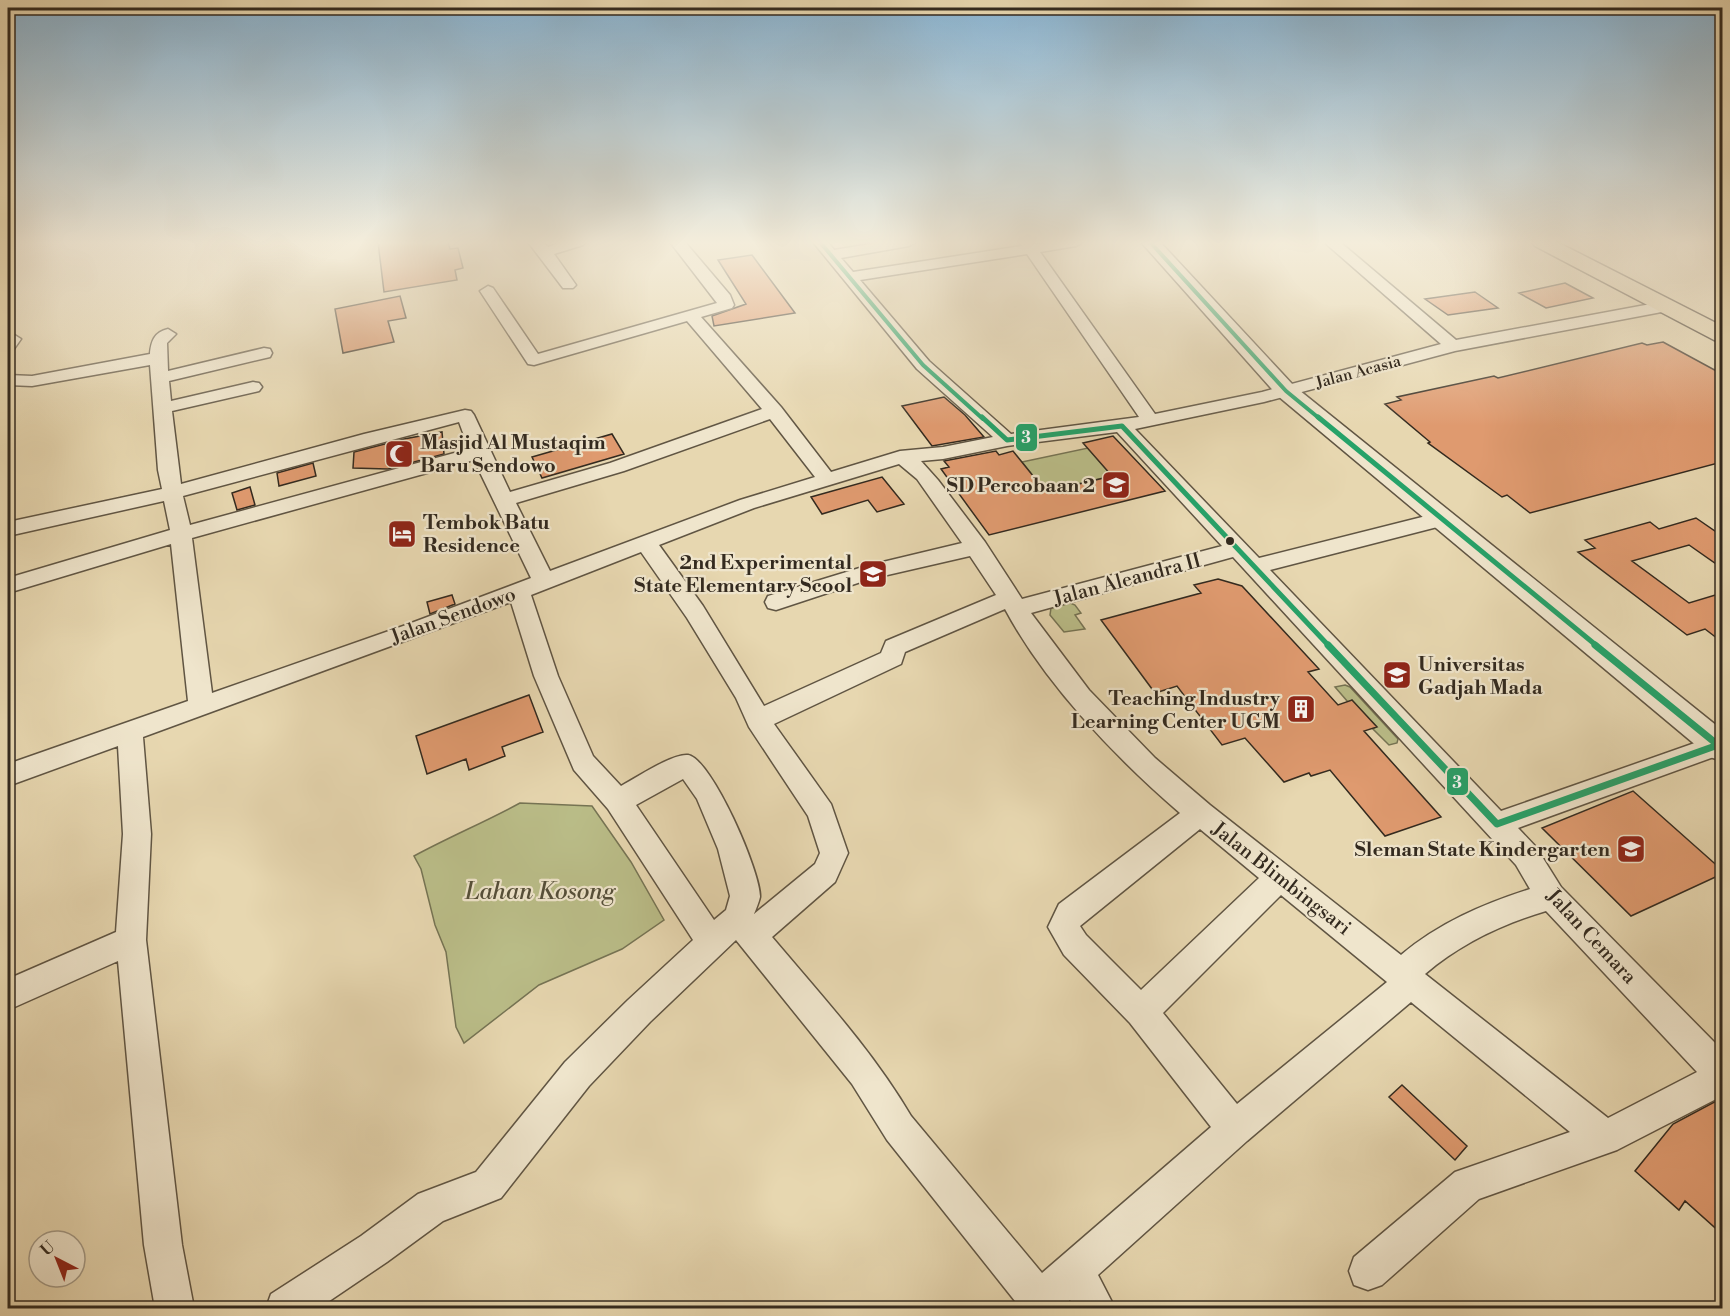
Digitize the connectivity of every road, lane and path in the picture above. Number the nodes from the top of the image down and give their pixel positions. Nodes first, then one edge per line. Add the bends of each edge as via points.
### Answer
1 (496, 303) edge
2 (726, 303) edge
3 (872, 303) edge
4 (1069, 303) edge
5 (1206, 303) edge
6 (1403, 303) edge
7 (1662, 303) edge
8 (1667, 306) junction
9 (691, 316) junction
10 (168, 334) dead end
11 (1722, 335) edge
12 (1453, 346) junction
13 (264, 354) dead end
14 (159, 368) junction
15 (8, 381) edge
16 (253, 387) dead end
17 (1286, 391) junction
18 (163, 408) junction
19 (775, 411) junction
20 (1150, 420) junction
21 (1122, 426) junction
22 (1007, 440) junction
23 (480, 452) junction
24 (943, 453) junction
25 (900, 456) junction
26 (921, 473) junction
27 (826, 478) junction
28 (171, 493) junction
29 (505, 500) junction
30 (1442, 519) junction
31 (8, 529) edge
32 (181, 534) junction
33 (646, 543) junction
34 (976, 547) junction
35 (1238, 549) junction
36 (1254, 567) junction
37 (544, 581) junction
38 (8, 586) edge
39 (519, 591) junction
40 (776, 602) dead end
41 (1013, 603) junction
42 (201, 706) junction
43 (758, 720) junction
44 (130, 730) junction
45 (1720, 746) edge
46 (8, 775) edge
47 (618, 801) junction
48 (1200, 813) junction
49 (1497, 824) junction
50 (1281, 876) junction
51 (1551, 896) junction
52 (744, 927) junction
53 (131, 940) junction
54 (712, 943) junction
55 (1407, 978) junction
56 (8, 995) edge
57 (1141, 1012) junction
58 (1722, 1076) edge
59 (1235, 1129) junction
60 (1605, 1138) junction
61 (1368, 1271) dead end
62 (1076, 1272) junction
63 (1037, 1305) edge
64 (174, 1308) edge
65 (285, 1308) edge
66 (1096, 1308) edge

1 - 9 street via 534,360
2 - 9 street
3 - 22 street via 923,365
4 - 20 street
5 - 17 street
6 - 12 street
7 - 8 main road
8 - 11 main road
8 - 12 street, Jalan Acasia
9 - 19 street
10 - 14 street via 159,342
12 - 17 street, Jalan Acasia
13 - 14 street
14 - 15 street
14 - 18 street
16 - 18 street
17 - 20 street, Jalan Acasia
17 - 30 street
18 - 28 street
19 - 27 street
19 - 29 street via 617,467
20 - 21 street, Jalan Acasia
21 - 22 street, Jalan Acasia
21 - 35 street, Jalan Cemara
22 - 24 street, Jalan Acasia
23 - 28 street via 465,415
23 - 29 street
23 - 32 street
24 - 25 street, Jalan Acasia
24 - 26 street via 928,461
25 - 26 street, Jalan Blimbingsari
25 - 27 street, Jalan Sendowo
26 - 34 street, Jalan Blimbingsari
27 - 33 street, Jalan Sendowo
28 - 31 street
28 - 32 street
29 - 37 street
30 - 36 street
30 - 45 street
32 - 38 street
32 - 42 street
33 - 37 street, Jalan Sendowo
33 - 43 street via 718,648
34 - 40 street via 866,573
34 - 41 street, Jalan Blimbingsari
35 - 36 street, Jalan Cemara
35 - 41 street, Jalan Aleandra II
36 - 49 street, Jalan Cemara
37 - 39 street, Jalan Sendowo
39 - 42 street, Jalan Sendowo
39 - 47 street via 546,676 583,762
41 - 43 street, Jalan Aleandra II via 894,648 893,658
41 - 48 street, Jalan Blimbingsari via 1066,679 1101,720
42 - 44 street, Jalan Sendowo
43 - 52 street via 821,812 834,853 825,873
44 - 46 street, Jalan Sendowo
44 - 53 street via 136,834
45 - 49 street
47 - 52 street via 689,766 708,794 732,849 745,896
47 - 54 street
48 - 50 street, Jalan Blimbingsari
48 - 57 street via 1070,914 1062,927
49 - 51 street, Jalan Cemara via 1526,856
50 - 55 street, Jalan Blimbingsari
50 - 57 street
51 - 55 street via 1506,910 1456,933 1428,951
51 - 58 street, Jalan Cemara
52 - 54 street
52 - 63 street via 850,1051 898,1128
53 - 56 street
53 - 64 street via 163,1245
54 - 65 street via 577,1074 488,1185 431,1207
55 - 59 street
55 - 60 street, Jalan Blimbingsari
57 - 59 street
58 - 60 street
59 - 62 street
60 - 61 street via 1468,1185
62 - 63 street
62 - 66 street

